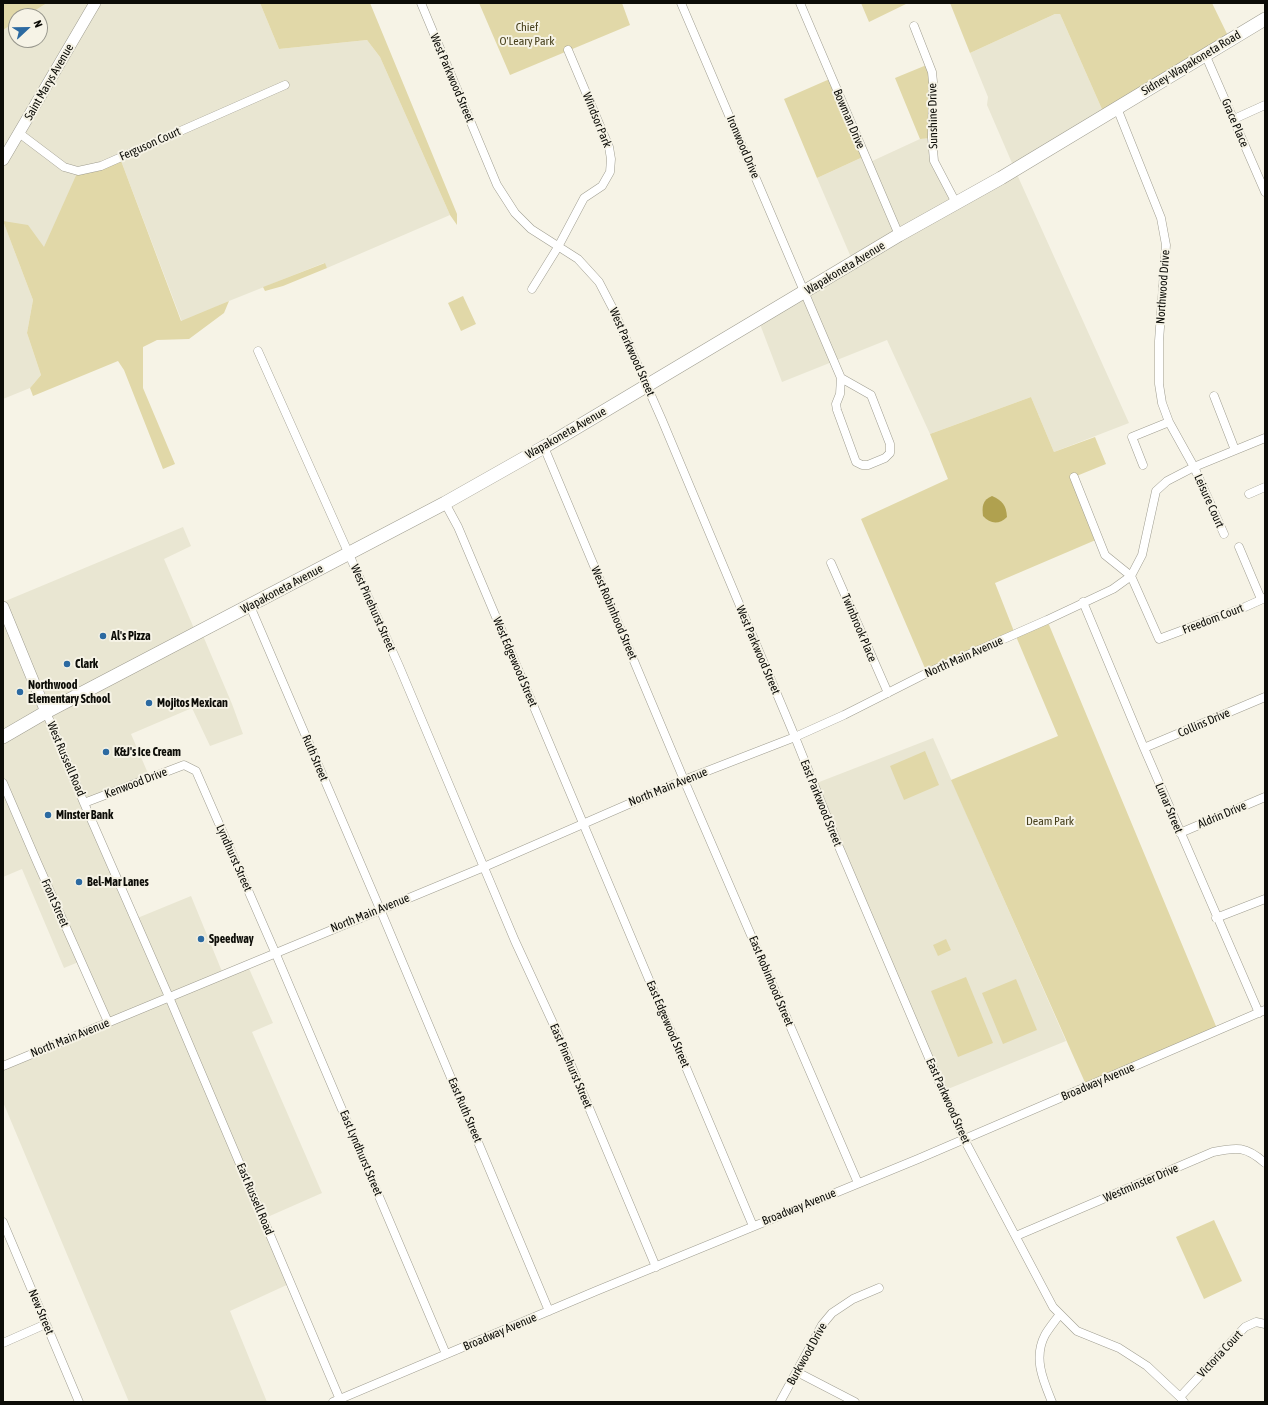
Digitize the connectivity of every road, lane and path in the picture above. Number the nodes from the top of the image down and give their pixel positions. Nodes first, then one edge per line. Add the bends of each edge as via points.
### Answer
1 (95, 3) edge
2 (421, 3) edge
3 (681, 3) edge
4 (800, 3) edge
5 (1265, 19) edge
6 (914, 26) dead end
7 (568, 50) dead end
8 (1205, 54) junction
9 (285, 85) dead end
10 (1265, 105) edge
11 (1117, 108) junction
12 (1234, 119) junction
13 (19, 133) junction
14 (3, 160) edge
15 (1265, 192) edge
16 (956, 203) junction
17 (899, 235) junction
18 (558, 247) junction
19 (532, 289) dead end
20 (804, 291) junction
21 (258, 351) dead end
22 (841, 378) junction
23 (647, 386) junction
24 (1214, 396) dead end
25 (1170, 422) junction
26 (1265, 438) edge
27 (544, 447) junction
28 (1235, 450) junction
29 (1143, 465) dead end
30 (1194, 467) junction
31 (1074, 477) dead end
32 (1265, 487) edge
33 (1249, 494) dead end
34 (444, 503) junction
35 (1224, 534) dead end
36 (1239, 547) dead end
37 (349, 553) junction
38 (831, 563) dead end
39 (1131, 576) junction
40 (1263, 599) edge
41 (1083, 602) junction
42 (250, 606) junction
43 (3, 607) edge
44 (888, 693) junction
45 (1265, 697) edge
46 (46, 712) junction
47 (794, 736) junction
48 (3, 737) edge
49 (1144, 748) junction
50 (188, 767) joint
51 (684, 780) junction
52 (3, 783) edge
53 (1265, 797) edge
54 (84, 803) junction
55 (582, 823) junction
56 (1180, 833) junction
57 (484, 867) junction
58 (1265, 899) edge
59 (380, 909) junction
60 (1216, 918) junction
61 (275, 952) junction
62 (169, 997) junction
63 (1262, 1012) edge
64 (108, 1022) junction
65 (3, 1066) edge
66 (964, 1139) junction
67 (1265, 1163) edge
68 (858, 1183) junction
69 (3, 1222) edge
70 (753, 1226) junction
71 (1016, 1236) junction
72 (656, 1267) junction
73 (880, 1288) dead end
74 (549, 1311) junction
75 (1060, 1314) junction
76 (46, 1324) junction
77 (1265, 1324) edge
78 (3, 1343) edge
79 (446, 1354) junction
80 (797, 1372) junction
81 (1182, 1399) edge
82 (338, 1401) edge
83 (79, 1402) edge
84 (780, 1402) edge
85 (855, 1402) edge
86 (1052, 1402) edge

1 - 13 main road, Saint Marys Avenue
2 - 18 street, West Parkwood Street via 497,185 515,213 531,229
3 - 20 street, Ironwood Drive
4 - 17 street, Bowman Drive
5 - 8 main road, Sidney-Wapakoneta Road
6 - 16 street, Sunshine Drive via 932,72 934,161
7 - 18 street, Windsor Park via 609,147 611,159 610,172 602,186 584,198
8 - 11 main road, Sidney-Wapakoneta Road
8 - 12 street, Grace Place
9 - 13 street, Ferguson Court via 101,166 78,171 64,167
10 - 12 street
11 - 16 main road, Wapakoneta Avenue
11 - 25 street, Northwood Drive via 1161,218 1166,245 1159,341 1159,384 1162,403
12 - 15 street, Grace Place
13 - 14 main road, Saint Marys Avenue
16 - 17 main road, Wapakoneta Avenue
17 - 20 main road, Wapakoneta Avenue
18 - 19 street, Windsor Park
18 - 23 street, West Parkwood Street via 578,259 599,282
20 - 22 street, Ironwood Drive
20 - 23 main road, Wapakoneta Avenue
21 - 37 street, West Pinehurst Street
22 - 22 street via 837,410 856,462 868,465 885,458 890,453 890,444 871,395
23 - 27 main road, Wapakoneta Avenue
23 - 47 street, West Parkwood Street
24 - 28 street
25 - 29 street via 1132,437
25 - 30 street, Northwood Drive
26 - 28 street, North Main Avenue
27 - 34 main road, Wapakoneta Avenue
27 - 51 street, West Robinhood Street
28 - 30 street, North Main Avenue
30 - 35 street, Leisure Court
30 - 39 street, North Main Avenue via 1167,481 1156,492 1142,555
31 - 39 street via 1105,555
32 - 33 street
34 - 37 main road, Wapakoneta Avenue
34 - 55 street, West Edgewood Street via 458,527
36 - 40 street
37 - 42 main road, Wapakoneta Avenue
37 - 57 street, West Pinehurst Street
38 - 44 street, Twinbrook Place
39 - 40 street, Freedom Court via 1160,639
39 - 41 street, North Main Avenue via 1113,589
41 - 44 street, North Main Avenue
41 - 49 street, Lunar Street
42 - 46 main road, Wapakoneta Avenue
42 - 59 street, Ruth Street
43 - 46 main road, West Russell Road
44 - 47 street, North Main Avenue
45 - 49 street, Collins Drive
46 - 48 main road, Wapakoneta Avenue
46 - 54 street, West Russell Road
47 - 51 street, North Main Avenue
47 - 66 street, East Parkwood Street
49 - 56 street, Lunar Street
50 - 54 street, Kenwood Drive via 184,765
50 - 61 street, Lyndhurst Street via 196,770
51 - 55 street, North Main Avenue
51 - 68 street, East Robinhood Street
52 - 64 street, Front Street
53 - 56 street, Aldrin Drive
54 - 62 street, West Russell Road
55 - 57 street, North Main Avenue
55 - 70 street, East Edgewood Street
56 - 60 street, Lunar Street
57 - 59 street, North Main Avenue
57 - 72 street, East Pinehurst Street via 558,1034
58 - 60 street
59 - 61 street, North Main Avenue
59 - 74 street, East Ruth Street
60 - 63 street, Lunar Street
61 - 62 street, North Main Avenue
61 - 79 street, East Lyndhurst Street
62 - 64 street, North Main Avenue
62 - 82 street, East Russell Road
63 - 66 street, Broadway Avenue
64 - 65 street, North Main Avenue
66 - 68 street, Broadway Avenue
66 - 71 street, East Parkwood Street
67 - 71 street, Westminster Drive via 1253,1153 1239,1149 1213,1152
68 - 70 street, Broadway Avenue
69 - 76 street, New Street
70 - 72 street, Broadway Avenue
71 - 75 street, East Parkwood Street via 1053,1307
72 - 74 street, Broadway Avenue
73 - 80 street, Burkwood Drive via 853,1299 832,1313 822,1325
74 - 79 street, Broadway Avenue
75 - 81 street, East Parkwood Street via 1077,1331 1119,1348 1147,1366
75 - 86 street via 1045,1335 1039,1350 1039,1364
76 - 78 street
76 - 83 street, New Street
77 - 81 street, Victoria Court via 1256,1322 1245,1327
79 - 82 street, Broadway Avenue
80 - 84 street, Burkwood Drive
80 - 85 street

